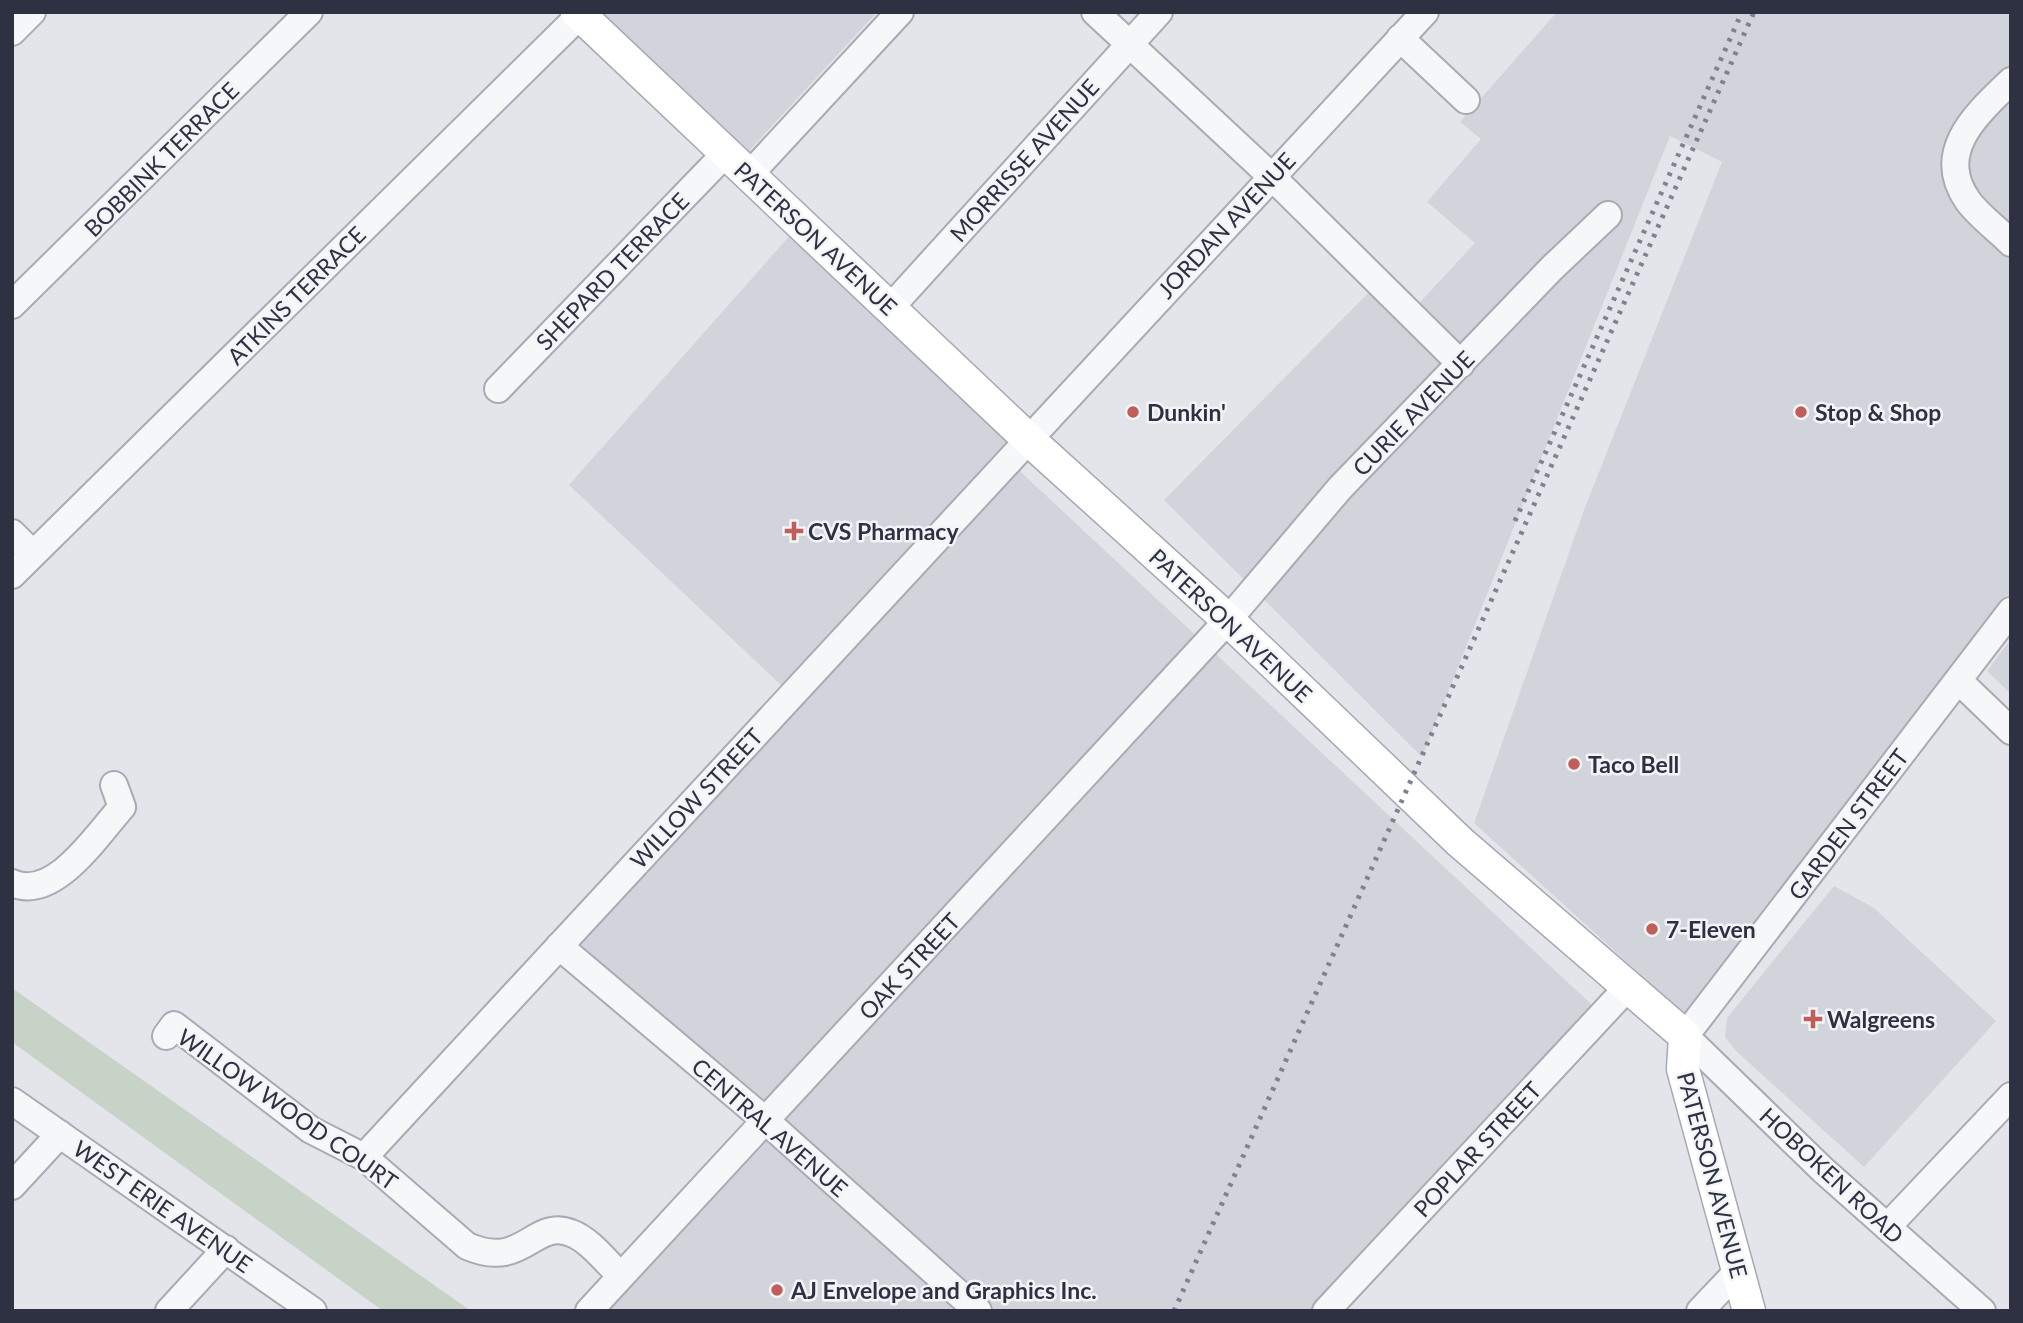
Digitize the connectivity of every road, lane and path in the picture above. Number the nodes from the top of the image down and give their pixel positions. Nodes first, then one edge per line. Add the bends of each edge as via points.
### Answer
1 (32, 12) edge
2 (309, 12) edge
3 (900, 12) edge
4 (1095, 12) edge
5 (1159, 12) edge
6 (1424, 12) edge
7 (578, 14) edge
8 (12, 32) edge
9 (1400, 38) junction
10 (1129, 44) junction
11 (2011, 81) edge
12 (1466, 100) dead end
13 (726, 153) junction
14 (749, 175) junction
15 (1271, 176) junction
16 (1608, 215) dead end
17 (2011, 243) edge
18 (12, 305) edge
19 (890, 308) junction
20 (1461, 364) junction
21 (498, 389) dead end
22 (1027, 438) junction
23 (12, 533) edge
24 (33, 554) junction
25 (12, 575) edge
26 (2011, 611) edge
27 (1228, 620) junction
28 (1958, 680) junction
29 (2011, 731) edge
30 (114, 785) dead end
31 (12, 883) edge
32 (559, 946) junction
33 (1627, 988) junction
34 (166, 1036) dead end
35 (1685, 1037) junction
36 (2011, 1096) edge
37 (12, 1101) edge
38 (766, 1121) junction
39 (60, 1134) junction
40 (364, 1157) junction
41 (12, 1186) edge
42 (1887, 1227) junction
43 (226, 1250) junction
44 (1738, 1270) junction
45 (621, 1276) junction
46 (967, 1307) edge
47 (169, 1311) edge
48 (313, 1311) edge
49 (589, 1311) edge
50 (1326, 1311) edge
51 (1700, 1311) edge
52 (1749, 1311) edge
53 (1982, 1311) edge

1 - 8 street
2 - 18 street, BOBBINK TERRACE
3 - 14 street
4 - 10 street
5 - 10 street, MORRISSE AVENUE
6 - 9 street, JORDAN AVENUE
7 - 13 main road, PATERSON AVENUE
7 - 24 street, ATKINS TERRACE
9 - 12 street
9 - 15 street, JORDAN AVENUE
10 - 15 street
10 - 19 street, MORRISSE AVENUE
11 - 17 street via 1962,134 1956,167 1966,198
13 - 14 main road, PATERSON AVENUE
13 - 21 street, SHEPARD TERRACE
14 - 19 main road, PATERSON AVENUE
15 - 20 street
15 - 22 street, JORDAN AVENUE
16 - 20 street, CURIE AVENUE
19 - 22 main road, PATERSON AVENUE
20 - 27 street, CURIE AVENUE via 1340,488
22 - 27 main road, PATERSON AVENUE
22 - 32 street, WILLOW STREET
23 - 24 street
24 - 25 street, ATKINS TERRACE
26 - 28 street, GARDEN STREET
27 - 33 main road, PATERSON AVENUE via 1461,842
27 - 38 street, OAK STREET
28 - 29 street
28 - 35 street, GARDEN STREET
30 - 31 street via 122,807 59,876 33,887
32 - 38 street, CENTRAL AVENUE
32 - 40 street, WILLOW STREET
33 - 35 main road, PATERSON AVENUE
33 - 50 street, POPLAR STREET
34 - 40 street, WILLOW WOOD COURT via 174,1025 311,1130
35 - 42 street, HOBOKEN ROAD
35 - 44 main road, PATERSON AVENUE via 1683,1069
36 - 42 street
37 - 39 street, WEST ERIE AVENUE
38 - 45 street, OAK STREET
38 - 46 street, CENTRAL AVENUE
39 - 41 street
39 - 43 street, WEST ERIE AVENUE
40 - 45 street, WILLOW WOOD COURT via 467,1246 482,1253 505,1253 539,1235 562,1230 583,1240
42 - 53 street, HOBOKEN ROAD
43 - 47 street
43 - 48 street, WEST ERIE AVENUE
44 - 51 street
44 - 52 main road, PATERSON AVENUE
45 - 49 street, OAK STREET

